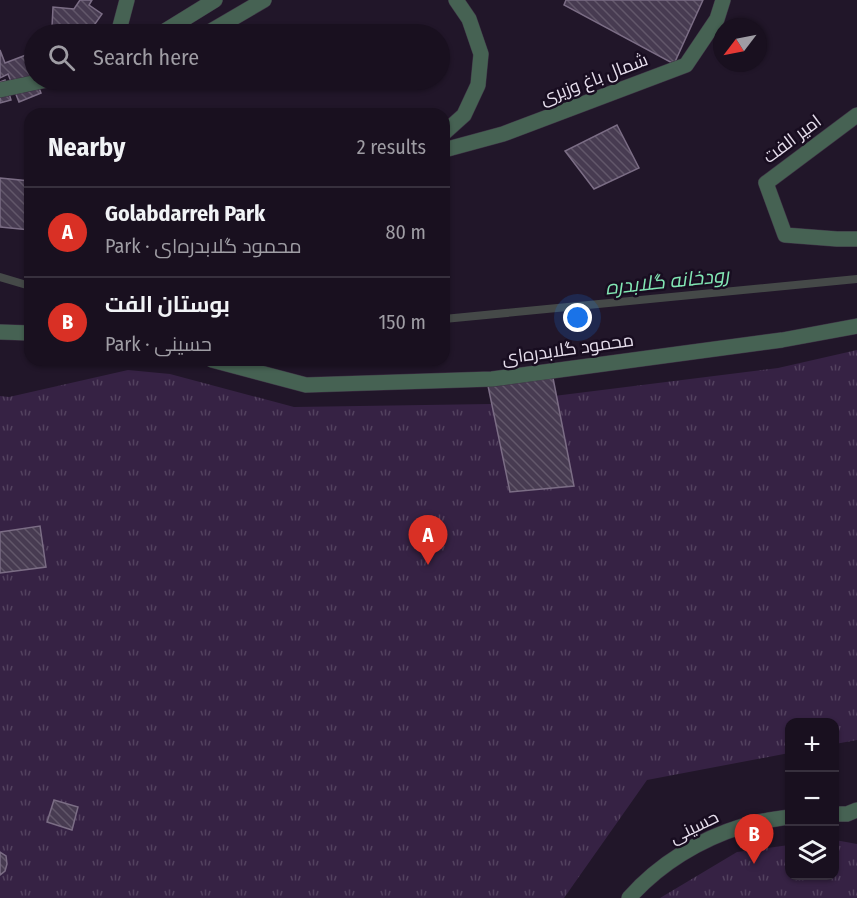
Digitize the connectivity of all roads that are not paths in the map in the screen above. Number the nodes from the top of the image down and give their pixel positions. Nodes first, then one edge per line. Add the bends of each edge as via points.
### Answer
1 (127, 0) edge
2 (215, 0) edge
3 (264, 0) edge
4 (456, 0) edge
5 (723, 0) edge
6 (121, 24) edge
7 (176, 24) edge
8 (223, 24) edge
9 (24, 85) edge
10 (0, 90) edge
11 (857, 115) edge
12 (450, 128) edge
13 (450, 148) edge
14 (857, 239) edge
15 (857, 326) edge
16 (0, 332) edge
17 (24, 333) edge
18 (235, 366) edge
19 (785, 817) edge
20 (629, 898) edge

1 - 6 street
2 - 7 street
3 - 8 street
4 - 12 street via 470,19 481,54 478,85 464,115
5 - 13 street, شمال باغ وزیری via 717,18 686,65 503,134
9 - 10 street
11 - 14 street, امیر الفت via 766,183 785,235
15 - 18 street, محمود گلابدره‌ای via 782,340 492,379 306,385
16 - 17 street
19 - 20 street, حسینی via 743,826 702,842 669,861

